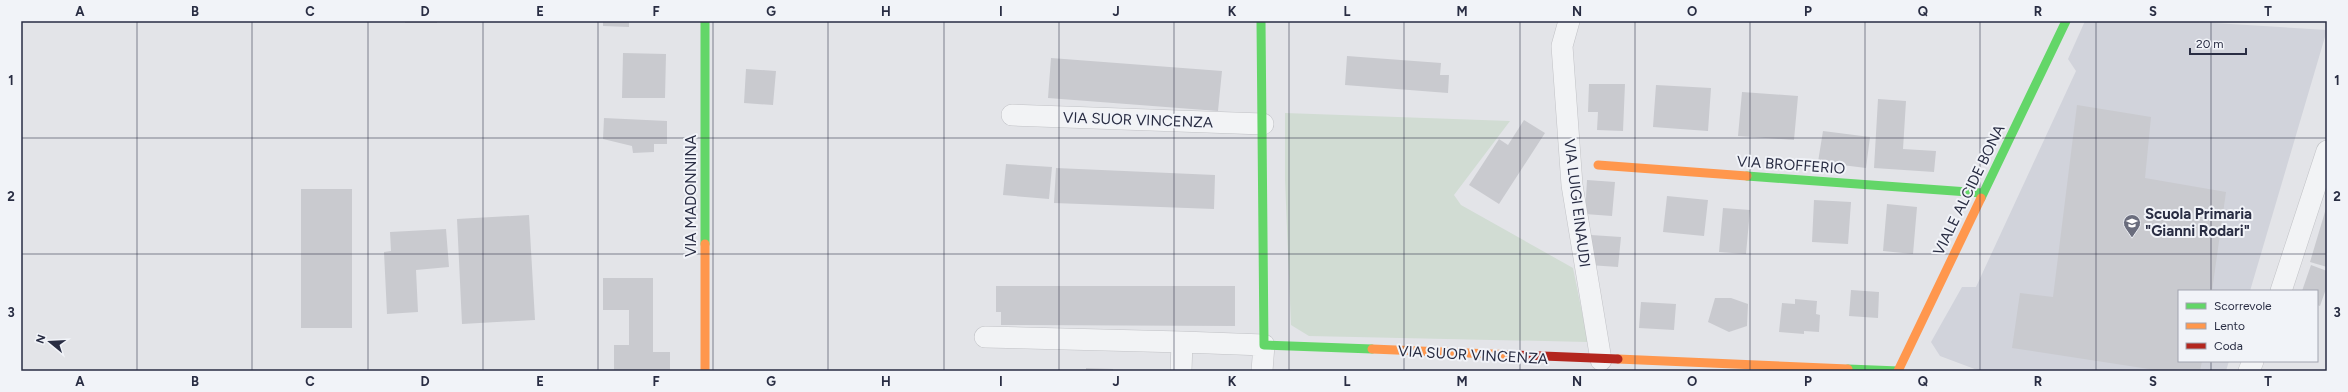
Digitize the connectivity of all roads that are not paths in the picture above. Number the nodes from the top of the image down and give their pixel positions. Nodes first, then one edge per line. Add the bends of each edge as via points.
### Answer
1 (705, 21) edge
2 (1261, 21) edge
3 (1569, 21) edge
4 (2066, 21) edge
5 (1012, 116) dead end
6 (1263, 124) junction
7 (2326, 158) edge
8 (1598, 165) dead end
9 (1982, 193) junction
10 (2281, 290) edge
11 (985, 337) dead end
12 (1182, 342) junction
13 (1264, 345) junction
14 (1601, 360) junction
15 (705, 371) edge
16 (1181, 371) edge
17 (1262, 371) edge
18 (1898, 371) edge

1 - 15 street, VIA MADONNINA
2 - 6 street
3 - 14 street, VIA LUIGI EINAUDI via 1562,46 1572,185
4 - 9 street, VIALE ALCIDE BONA
5 - 6 street, VIA SUOR VINCENZA
6 - 13 street
7 - 10 street
8 - 9 street, VIA BROFFERIO
9 - 18 street, VIALE ALCIDE BONA
11 - 12 street, VIA SUOR VINCENZA
12 - 13 street, VIA SUOR VINCENZA
12 - 16 street
13 - 14 street, VIA SUOR VINCENZA
13 - 17 street
14 - 18 street, VIA SUOR VINCENZA

